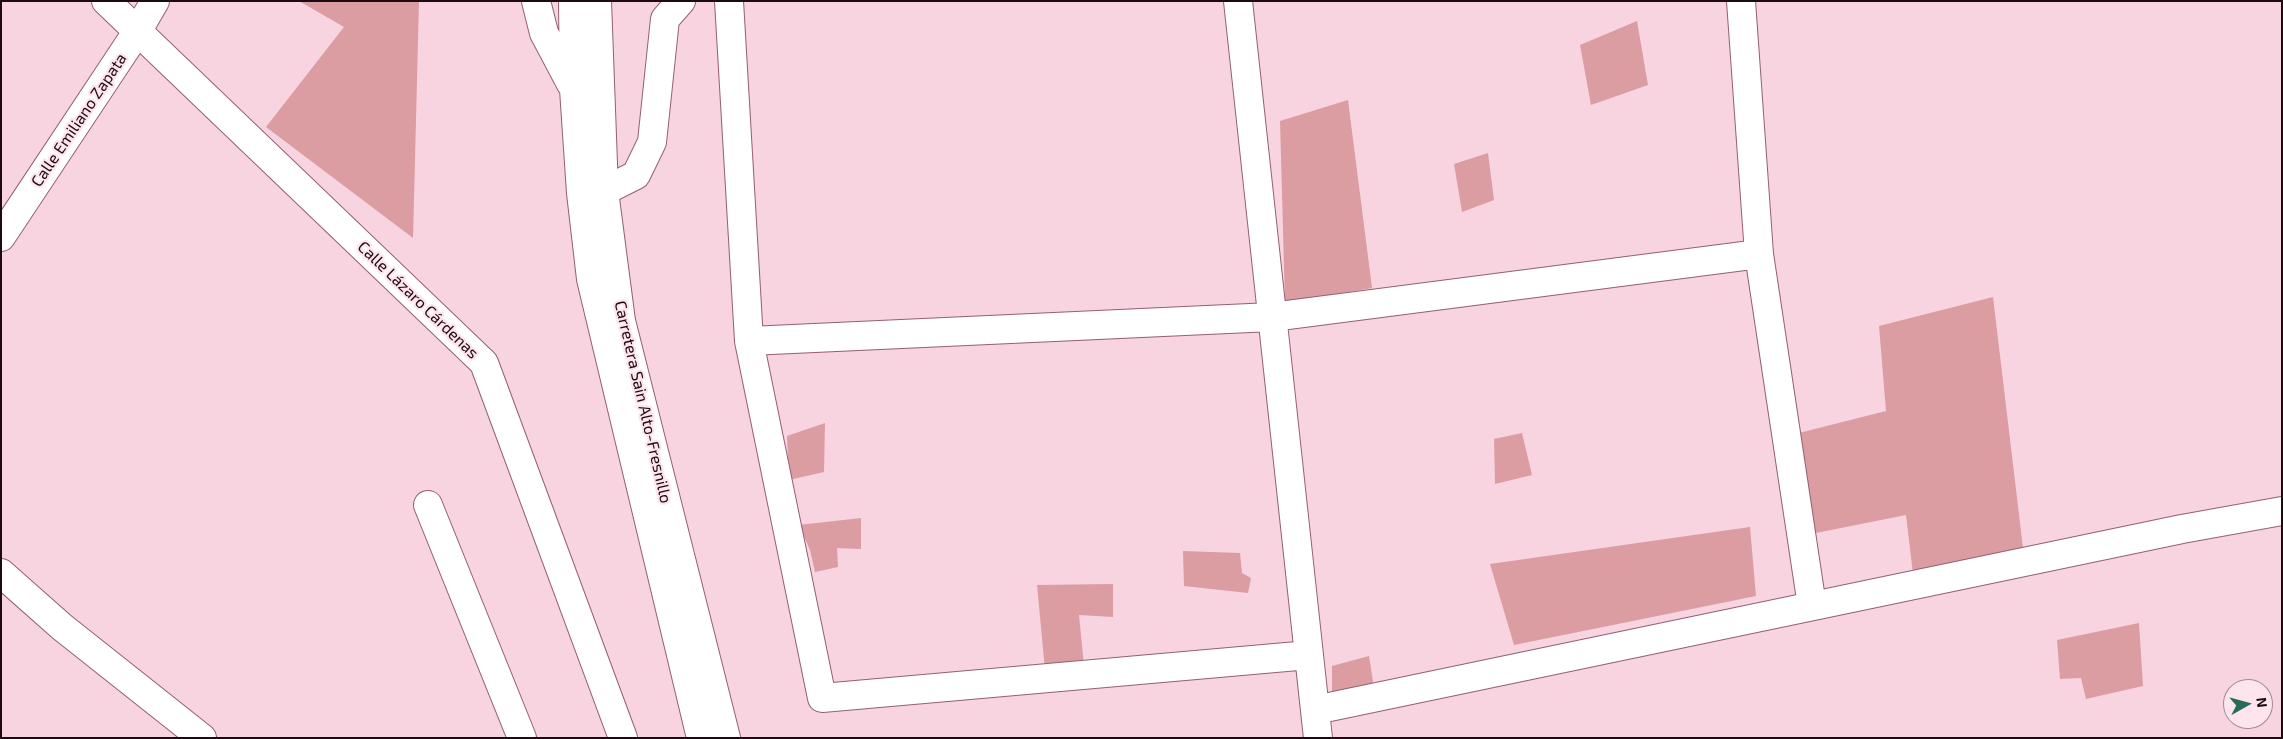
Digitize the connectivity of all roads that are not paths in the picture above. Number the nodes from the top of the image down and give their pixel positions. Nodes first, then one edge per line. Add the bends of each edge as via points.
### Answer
1 (106, 1) edge
2 (155, 1) edge
3 (536, 1) edge
4 (573, 1) edge
5 (597, 1) edge
6 (681, 1) edge
7 (729, 1) edge
8 (1238, 1) edge
9 (1741, 1) edge
10 (137, 32) junction
11 (574, 89) junction
12 (592, 192) junction
13 (1, 237) edge
14 (1759, 254) junction
15 (1272, 317) junction
16 (749, 341) junction
17 (428, 505) dead end
18 (2282, 511) edge
19 (1, 573) edge
20 (1812, 606) junction
21 (1308, 655) junction
22 (1315, 710) junction
23 (202, 738) edge
24 (522, 738) edge
25 (623, 738) edge
26 (701, 738) edge
27 (726, 738) edge
28 (1318, 738) edge

1 - 10 street, Calle Lázaro Cárdenas
2 - 10 street, Calle Emiliano Zapata
3 - 11 street via 544,34
4 - 11 street
5 - 12 street, Carretera Sain Alto-Fresnillo
6 - 12 street via 664,19 652,142 636,175
7 - 16 street
8 - 15 street
9 - 14 street
10 - 13 street, Calle Emiliano Zapata
10 - 25 street, Calle Lázaro Cárdenas via 484,363
11 - 12 street
12 - 26 street via 590,279
12 - 27 street, Carretera Sain Alto-Fresnillo via 621,321
14 - 15 street
14 - 20 street
15 - 16 street
15 - 21 street
16 - 21 street via 822,698
17 - 24 street
18 - 20 street
19 - 23 street via 62,628
20 - 22 street
21 - 22 street
22 - 28 street

